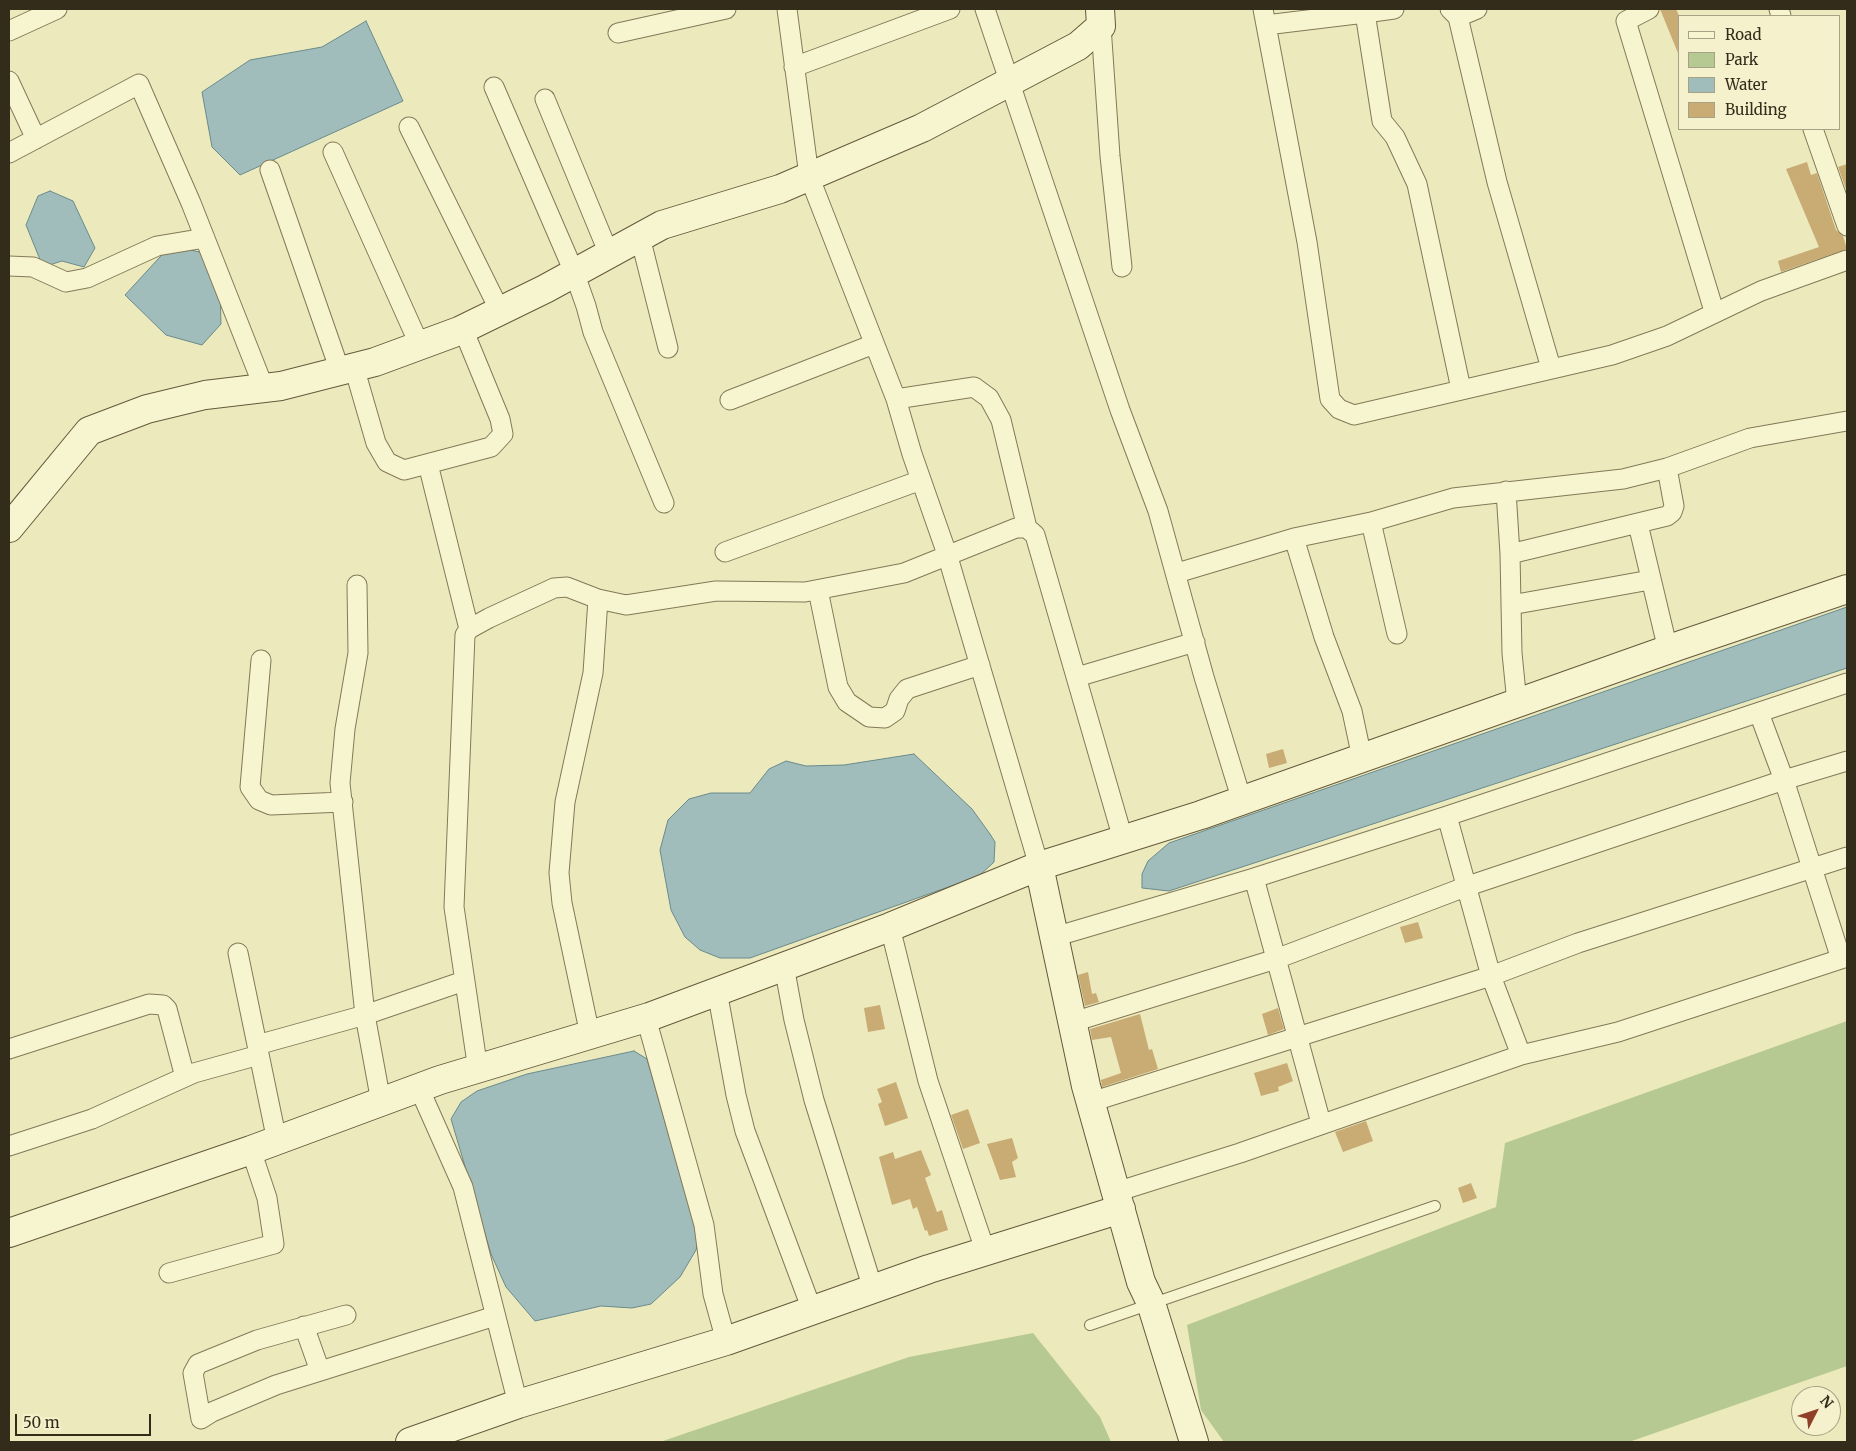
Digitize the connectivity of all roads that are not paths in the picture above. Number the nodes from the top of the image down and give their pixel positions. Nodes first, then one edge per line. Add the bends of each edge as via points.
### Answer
1 (57, 9) edge
2 (726, 9) edge
3 (787, 9) edge
4 (950, 9) edge
5 (984, 9) edge
6 (1394, 9) edge
7 (1477, 9) edge
8 (1649, 9) edge
9 (1365, 13) junction
10 (1454, 13) edge
11 (1265, 17) edge
12 (1101, 18) edge
13 (9, 31) edge
14 (618, 33) dead end
15 (794, 67) junction
16 (9, 81) edge
17 (1009, 82) junction
18 (494, 87) dead end
19 (544, 100) dead end
20 (409, 127) dead end
21 (1813, 130) edge
22 (36, 139) junction
23 (333, 152) dead end
24 (9, 153) edge
25 (270, 170) dead end
26 (809, 176) junction
27 (1847, 226) edge
28 (640, 237) junction
29 (205, 238) junction
30 (609, 254) junction
31 (1847, 260) edge
32 (9, 266) edge
33 (1122, 267) dead end
34 (574, 272) junction
35 (500, 311) junction
36 (1714, 312) junction
37 (463, 329) junction
38 (874, 344) junction
39 (420, 346) junction
40 (668, 348) dead end
41 (1551, 368) junction
42 (347, 369) junction
43 (264, 388) junction
44 (1461, 389) junction
45 (896, 399) junction
46 (730, 400) dead end
47 (1847, 421) edge
48 (428, 464) junction
49 (1667, 468) junction
50 (921, 480) junction
51 (1506, 491) junction
52 (664, 503) dead end
53 (1371, 522) junction
54 (1638, 524) junction
55 (9, 528) edge
56 (1027, 528) junction
57 (1294, 538) junction
58 (725, 552) dead end
59 (947, 554) junction
60 (1510, 554) junction
61 (1177, 572) junction
62 (1650, 580) junction
63 (357, 585) dead end
64 (1847, 589) edge
65 (818, 590) junction
66 (598, 599) junction
67 (1511, 605) junction
68 (469, 629) junction
69 (1397, 634) dead end
70 (1195, 642) junction
71 (1668, 650) junction
72 (261, 660) dead end
73 (980, 665) junction
74 (1077, 677) junction
75 (1847, 683) edge
76 (1517, 703) junction
77 (1759, 713) junction
78 (1362, 758) junction
79 (1847, 761) edge
80 (1784, 780) junction
81 (1242, 801) junction
82 (343, 802) junction
83 (1447, 816) junction
84 (1123, 840) junction
85 (1847, 856) edge
86 (1039, 866) junction
87 (1810, 867) junction
88 (1254, 878) junction
89 (1465, 887) junction
90 (890, 927) junction
91 (1054, 937) junction
92 (238, 953) dead end
93 (1844, 958) edge
94 (1276, 959) junction
95 (784, 966) junction
96 (1491, 976) junction
97 (464, 981) junction
98 (717, 991) junction
99 (365, 1015) junction
100 (646, 1018) junction
101 (1073, 1022) junction
102 (590, 1035) junction
103 (1296, 1037) junction
104 (9, 1049) edge
105 (258, 1050) junction
106 (1521, 1055) junction
107 (478, 1070) junction
108 (185, 1077) junction
109 (419, 1088) junction
110 (381, 1102) junction
111 (1091, 1102) junction
112 (1321, 1123) junction
113 (277, 1141) junction
114 (9, 1146) edge
115 (251, 1150) junction
116 (1118, 1201) junction
117 (1435, 1206) dead end
118 (9, 1233) edge
119 (986, 1253) junction
120 (168, 1273) dead end
121 (873, 1289) junction
122 (1151, 1303) junction
123 (812, 1310) junction
124 (346, 1315) dead end
125 (495, 1316) junction
126 (1090, 1325) dead end
127 (304, 1326) junction
128 (726, 1341) junction
129 (320, 1370) junction
130 (518, 1404) junction
131 (410, 1442) edge
132 (1194, 1442) edge

1 - 13 street
2 - 14 street
3 - 15 street
4 - 15 street
5 - 17 street
6 - 9 street
7 - 10 street
8 - 36 street via 1626,20
9 - 11 street
9 - 44 street via 1382,122 1396,137 1416,184
10 - 41 street via 1496,182
11 - 44 street via 1307,242 1330,399 1339,409 1354,415
12 - 17 street via 1078,46
12 - 33 street via 1110,156
15 - 26 street
16 - 22 street
17 - 26 street via 922,128
17 - 61 street
18 - 34 street
19 - 30 street
20 - 35 street
21 - 27 street
22 - 24 street
22 - 29 street via 139,84
23 - 39 street
25 - 42 street
26 - 28 street via 780,189 662,225
26 - 38 street
28 - 30 street
28 - 40 street
29 - 32 street via 157,246 87,278 66,282 33,267
29 - 43 street
30 - 34 street
31 - 36 street via 1785,281
34 - 35 street
34 - 52 street via 593,332
35 - 37 street
36 - 41 street via 1666,336 1630,349
37 - 39 street
37 - 48 street via 503,434 491,447
38 - 45 street
38 - 46 street
39 - 42 street
41 - 44 street
42 - 43 street
42 - 48 street via 376,443 387,462 404,470
43 - 55 street via 205,395 166,404 89,431
45 - 50 street
45 - 56 street via 974,387 989,398 1001,420
47 - 49 street via 1750,438
48 - 68 street
49 - 51 street via 1623,479
49 - 54 street via 1674,506 1672,512 1660,519
50 - 58 street
50 - 59 street
51 - 53 street via 1453,498
51 - 60 street
53 - 57 street
53 - 69 street
54 - 60 street
54 - 62 street
56 - 59 street via 1016,528
56 - 74 street via 1036,535
57 - 61 street
57 - 78 street via 1324,637 1352,711
59 - 65 street via 904,573
59 - 73 street
60 - 67 street
61 - 70 street
62 - 67 street
62 - 71 street
63 - 82 street via 358,653 345,730 340,783
64 - 71 street
65 - 66 street via 716,591 626,605
65 - 73 street via 838,687 847,702 868,717 886,718 908,689
66 - 68 street via 567,587 554,588
66 - 102 street via 594,673 564,802 559,873 562,903
67 - 76 street
68 - 97 street via 464,644 465,688 458,775 454,907
70 - 74 street
70 - 81 street
71 - 76 street
72 - 82 street via 250,787 259,800 271,805
73 - 86 street
74 - 84 street
75 - 77 street
76 - 78 street
77 - 80 street
77 - 83 street
78 - 81 street
79 - 80 street
80 - 87 street
80 - 89 street
81 - 84 street
82 - 99 street
83 - 88 street
83 - 89 street
84 - 86 street
85 - 87 street
86 - 90 street
86 - 91 street
87 - 93 street
87 - 96 street via 1578,943
88 - 91 street
88 - 94 street
89 - 94 street
89 - 96 street
90 - 95 street
90 - 119 street via 928,1081
91 - 101 street
92 - 105 street
93 - 106 street via 1618,1032
94 - 101 street
94 - 103 street
95 - 98 street
95 - 121 street via 814,1100
96 - 103 street
96 - 106 street
97 - 99 street
97 - 107 street
98 - 100 street
98 - 123 street via 745,1131
99 - 105 street
99 - 110 street
100 - 102 street
100 - 128 street via 704,1225 712,1294
101 - 111 street
102 - 107 street
103 - 111 street
103 - 112 street
104 - 108 street via 149,1004 163,1005
105 - 108 street
105 - 113 street
106 - 112 street
107 - 109 street
108 - 114 street via 92,1119
109 - 110 street
109 - 125 street via 463,1187
110 - 113 street
111 - 116 street
112 - 116 street
113 - 115 street
115 - 118 street
115 - 120 street via 267,1198 274,1244
116 - 119 street
116 - 122 street
117 - 122 lane
119 - 121 street
121 - 123 street
122 - 126 lane
122 - 132 street
123 - 128 street
124 - 127 street
125 - 129 street
125 - 130 street
127 - 129 street
127 - 129 street via 258,1340 206,1360 194,1368 192,1373 201,1420 212,1412 276,1385
128 - 130 street
130 - 131 street

